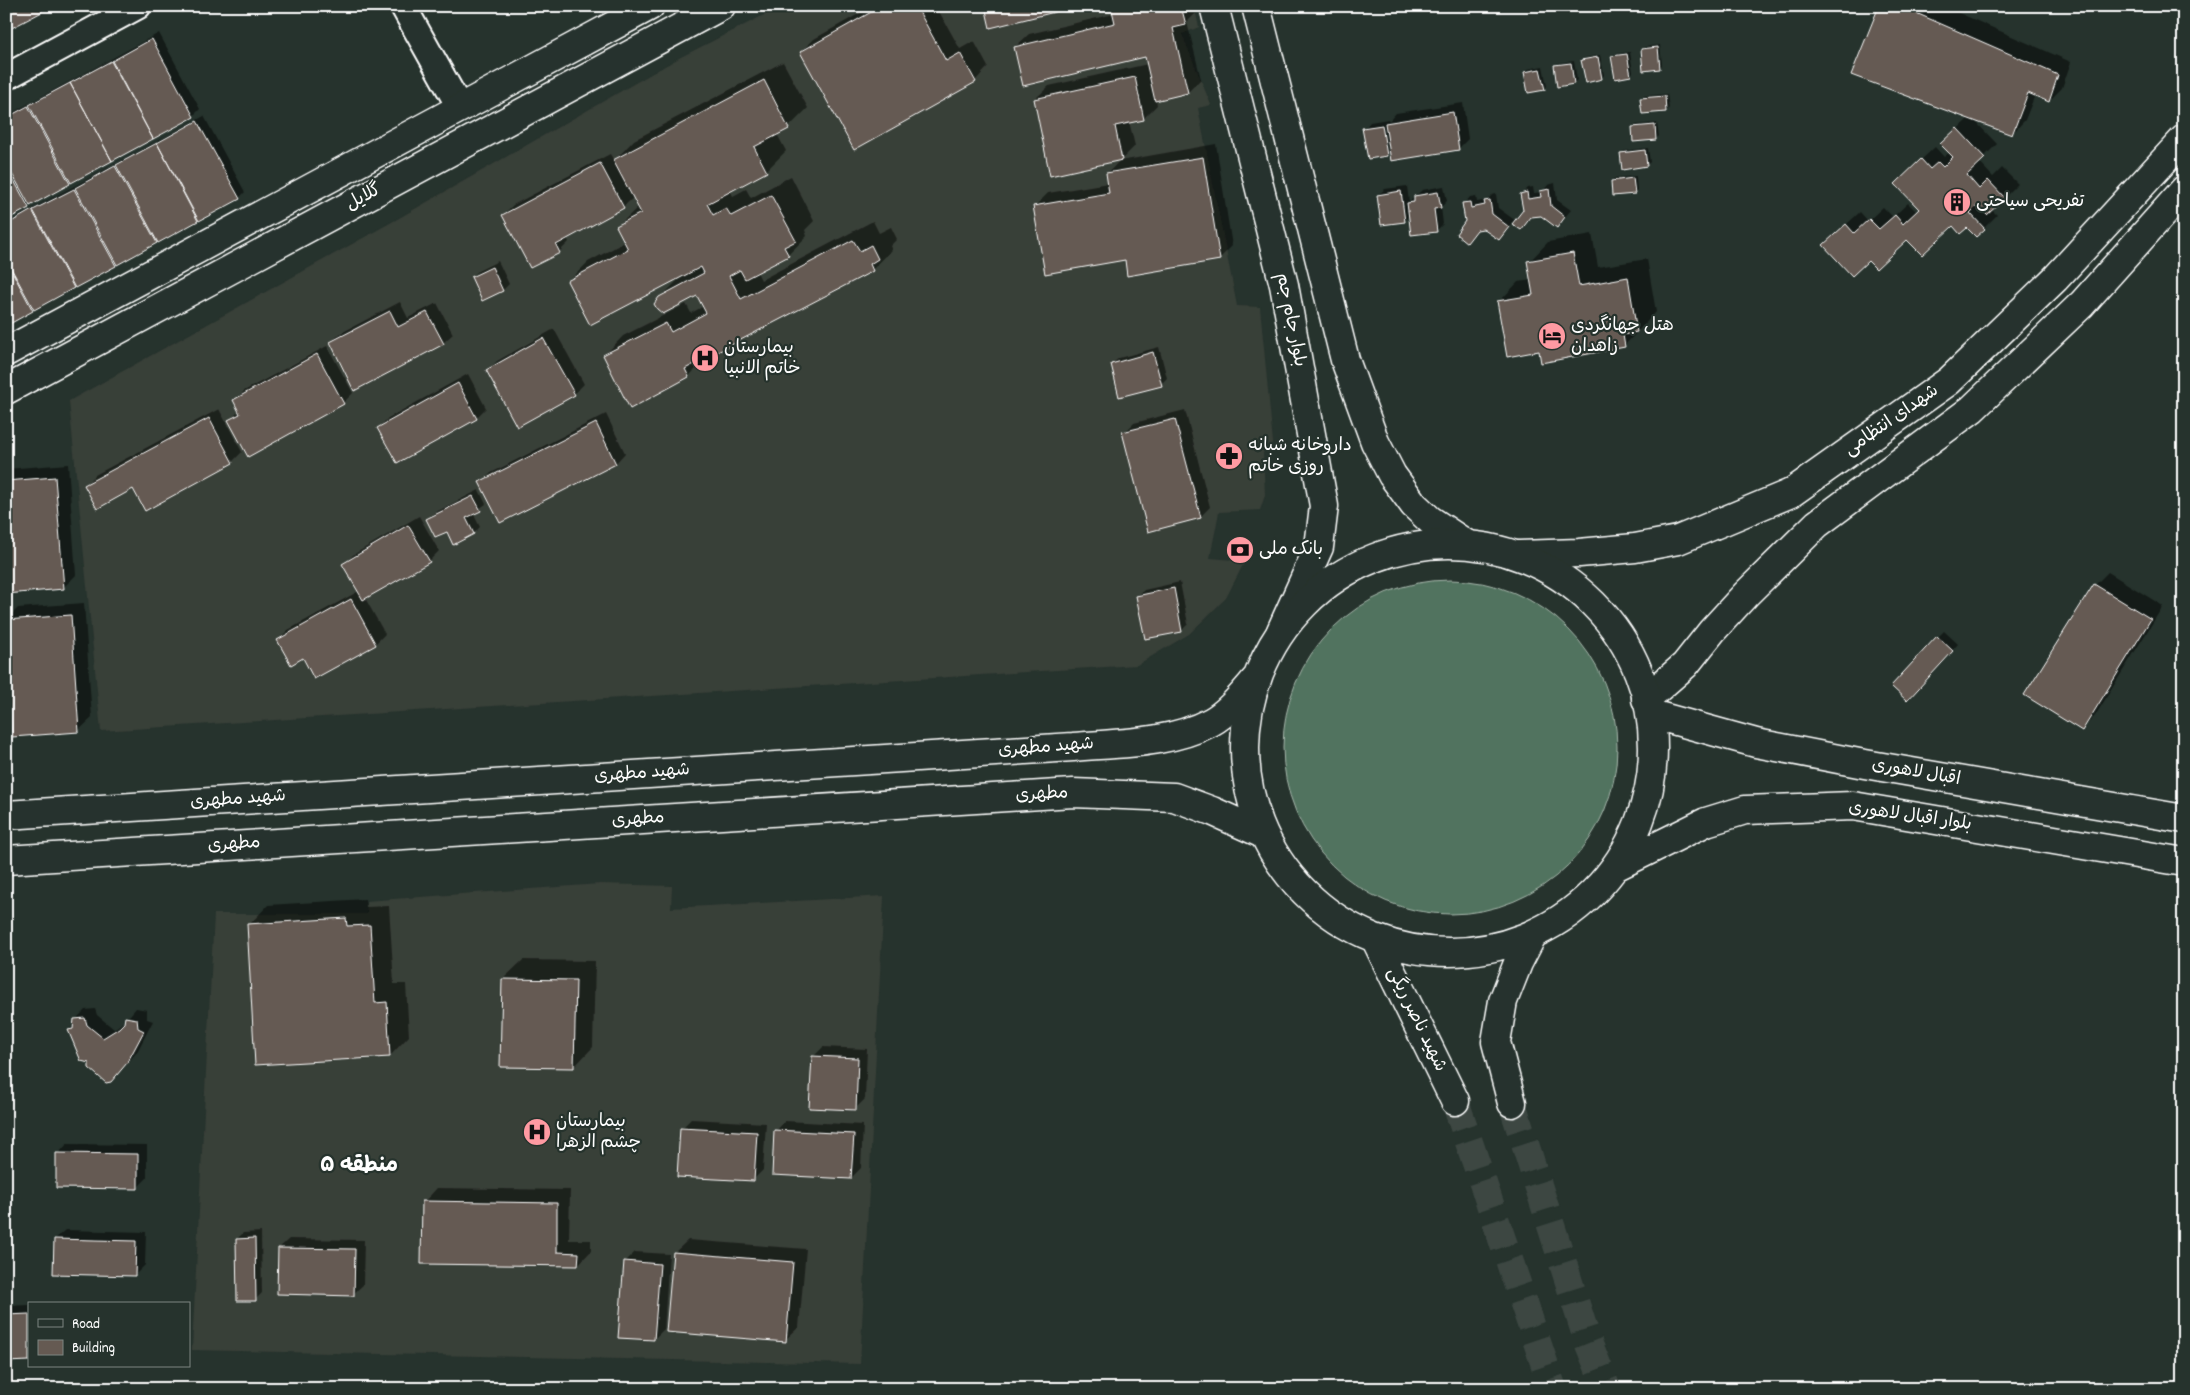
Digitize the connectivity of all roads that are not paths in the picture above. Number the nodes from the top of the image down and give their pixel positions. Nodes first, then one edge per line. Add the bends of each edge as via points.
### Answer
1 (138, 6) edge
2 (403, 6) edge
3 (650, 6) edge
4 (721, 6) edge
5 (1214, 6) edge
6 (1256, 6) edge
7 (6, 77) edge
8 (460, 108) junction
9 (2184, 138) edge
10 (2184, 190) edge
11 (2136, 192) junction
12 (2161, 216) junction
13 (6, 352) edge
14 (6, 390) edge
15 (1466, 544) junction
16 (1519, 555) junction
17 (1281, 631) junction
18 (1257, 678) junction
19 (1649, 707) junction
20 (6, 815) edge
21 (2184, 819) edge
22 (1263, 834) junction
23 (6, 860) edge
24 (2184, 862) edge
25 (1615, 867) junction
26 (1533, 934) junction
27 (1376, 940) junction
28 (1455, 1101) tunnel mouth
29 (1512, 1104) tunnel mouth

1 - 7 street
2 - 8 street
3 - 8 main road, گلایل
4 - 14 main road, گلایل
5 - 17 main road, بلوار جام جم via 1284,285 1324,506 1319,547
6 - 15 main road via 1345,360 1375,442 1392,475 1414,505
8 - 13 main road, گلایل
9 - 11 main road, شهدای انتظامی
10 - 12 main road, شهدای انتظامی
11 - 12 main road
11 - 16 main road, شهدای انتظامی via 2055,279 1948,381 1791,492 1678,540 1635,548
12 - 19 main road, شهدای انتظامی via 2082,304 1972,409 1817,524 1712,631
15 - 16 main road
15 - 17 main road via 1413,546 1362,563 1317,592
16 - 19 main road via 1566,579 1606,616 1635,661
17 - 18 main road
18 - 20 main road, شهید مطهری via 1234,704 1212,721 1162,739
18 - 22 main road via 1245,730 1246,757 1247,783
19 - 21 main road, اقبال لاهوری via 1756,743 1859,764
19 - 25 main road via 1652,766 1640,819
22 - 23 main road, مطهری via 1174,798 1073,793
22 - 27 main road via 1291,878 1329,915
24 - 25 main road, بلوار اقبال لاهوری via 1853,806 1745,810 1706,822
25 - 26 main road via 1578,906
26 - 27 main road via 1481,950 1428,952
26 - 29 main road via 1503,1001 1496,1042
27 - 28 main road, شهید ناصر ریگی

